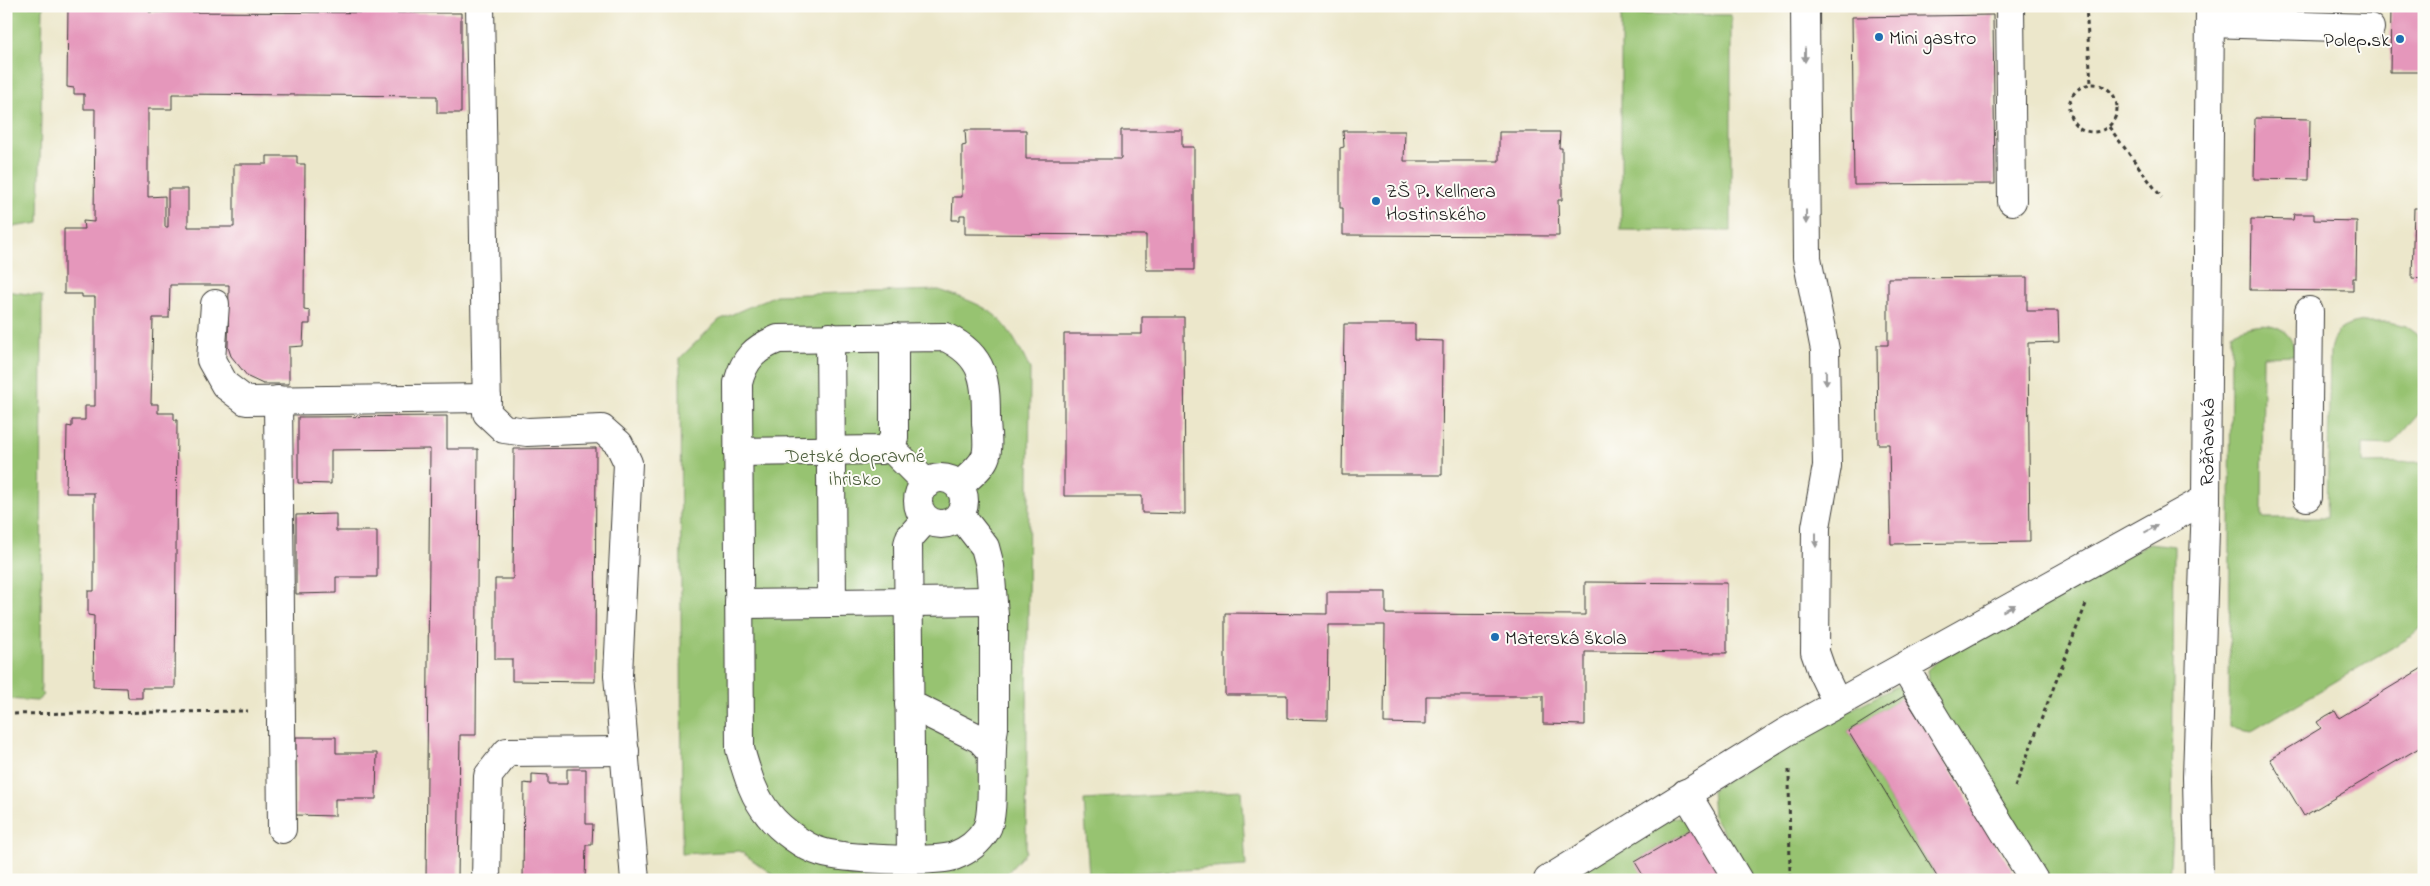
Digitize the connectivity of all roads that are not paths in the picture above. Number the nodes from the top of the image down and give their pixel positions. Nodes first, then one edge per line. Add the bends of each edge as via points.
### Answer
1 (480, 6) edge
2 (1805, 6) edge
3 (2010, 6) edge
4 (2210, 15) edge
5 (2370, 28) dead end
6 (2012, 201) dead end
7 (215, 304) dead end
8 (2309, 311) dead end
9 (830, 337) junction
10 (894, 337) junction
11 (487, 398) junction
12 (278, 400) junction
13 (889, 446) junction
14 (830, 450) junction
15 (738, 452) junction
16 (927, 484) junction
17 (959, 486) junction
18 (2307, 497) dead end
19 (2206, 499) junction
20 (960, 515) junction
21 (926, 519) junction
22 (991, 601) junction
23 (909, 602) junction
24 (832, 603) junction
25 (739, 604) junction
26 (1904, 666) junction
27 (1837, 703) junction
28 (909, 704) junction
29 (625, 751) junction
30 (991, 751) junction
31 (1686, 793) junction
32 (282, 829) dead end
33 (910, 858) junction
34 (486, 880) edge
35 (635, 880) edge
36 (1548, 880) edge
37 (1738, 880) edge
38 (2034, 880) edge
39 (2199, 880) edge

1 - 11 street
2 -> 27 street via 1806,258 1825,350 1827,456 1816,527 1815,652
3 - 6 street
4 - 5 street
4 - 19 street, Rožňavská
7 - 12 street via 211,360 225,385 246,401
8 - 18 street
9 - 10 street
9 - 14 street
9 - 15 street via 778,339 748,357 738,383
10 - 13 street via 894,438
10 - 17 street via 945,337 967,350 977,361 986,391 986,456
11 - 12 street
11 - 29 street via 487,413 504,429 527,432 602,429 619,444 628,462 618,675
12 - 32 street
13 - 14 street via 881,450
13 - 16 street
14 - 15 street
14 - 24 street
15 - 25 street
16 - 17 street via 940,478
16 - 21 street via 918,498 919,508
17 - 20 street via 964,495
26 -> 19 street
19 - 39 street, Rožňavská via 2197,776
20 - 21 street via 943,525
20 - 22 street via 985,547 990,566
21 - 23 street via 908,544
22 - 23 street
22 - 30 street via 994,616 994,728
23 - 24 street
23 - 28 street
24 - 25 street
25 - 33 street via 740,749 750,785 769,816 819,852 841,857
26 - 27 street
26 - 38 street
27 - 31 street
28 - 30 street via 980,739
28 - 33 street
29 - 34 street via 507,752 488,776
29 - 35 street
30 - 33 street via 990,815 986,830 971,848 953,856
31 - 36 street
31 - 37 street

